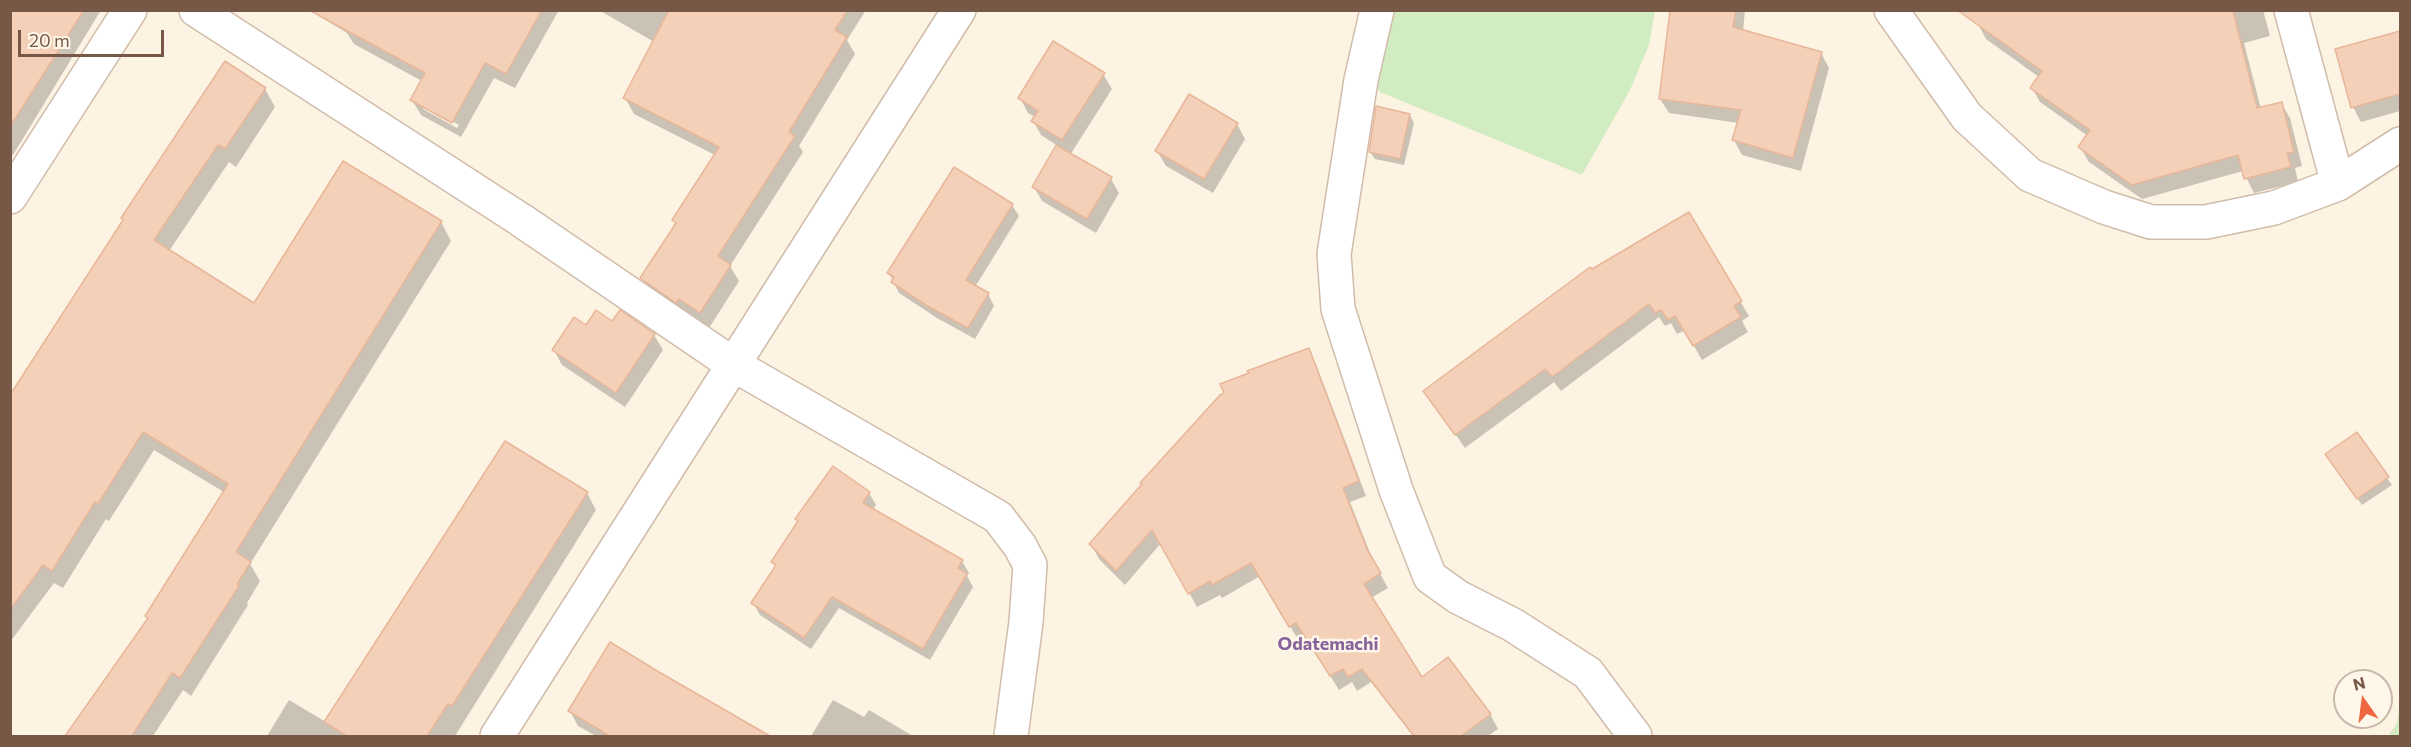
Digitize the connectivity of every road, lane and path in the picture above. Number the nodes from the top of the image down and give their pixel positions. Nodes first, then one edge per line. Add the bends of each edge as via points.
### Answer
1 (130, 10) edge
2 (195, 10) edge
3 (959, 10) edge
4 (1377, 10) edge
5 (1891, 10) edge
6 (2291, 10) edge
7 (2400, 144) edge
8 (2338, 184) junction
9 (10, 196) edge
10 (735, 365) junction
11 (497, 736) edge
12 (1011, 736) edge
13 (1635, 736) edge

1 - 9 street
2 - 10 street via 502,207
3 - 10 street
4 - 13 street via 1361,80 1334,254 1338,309 1396,490 1430,577 1588,673
5 - 8 street via 1967,117 2030,175 2104,207 2151,222 2206,222 2274,208
6 - 8 street
7 - 8 street
10 - 11 street
10 - 12 street via 998,517 1020,546 1030,565

